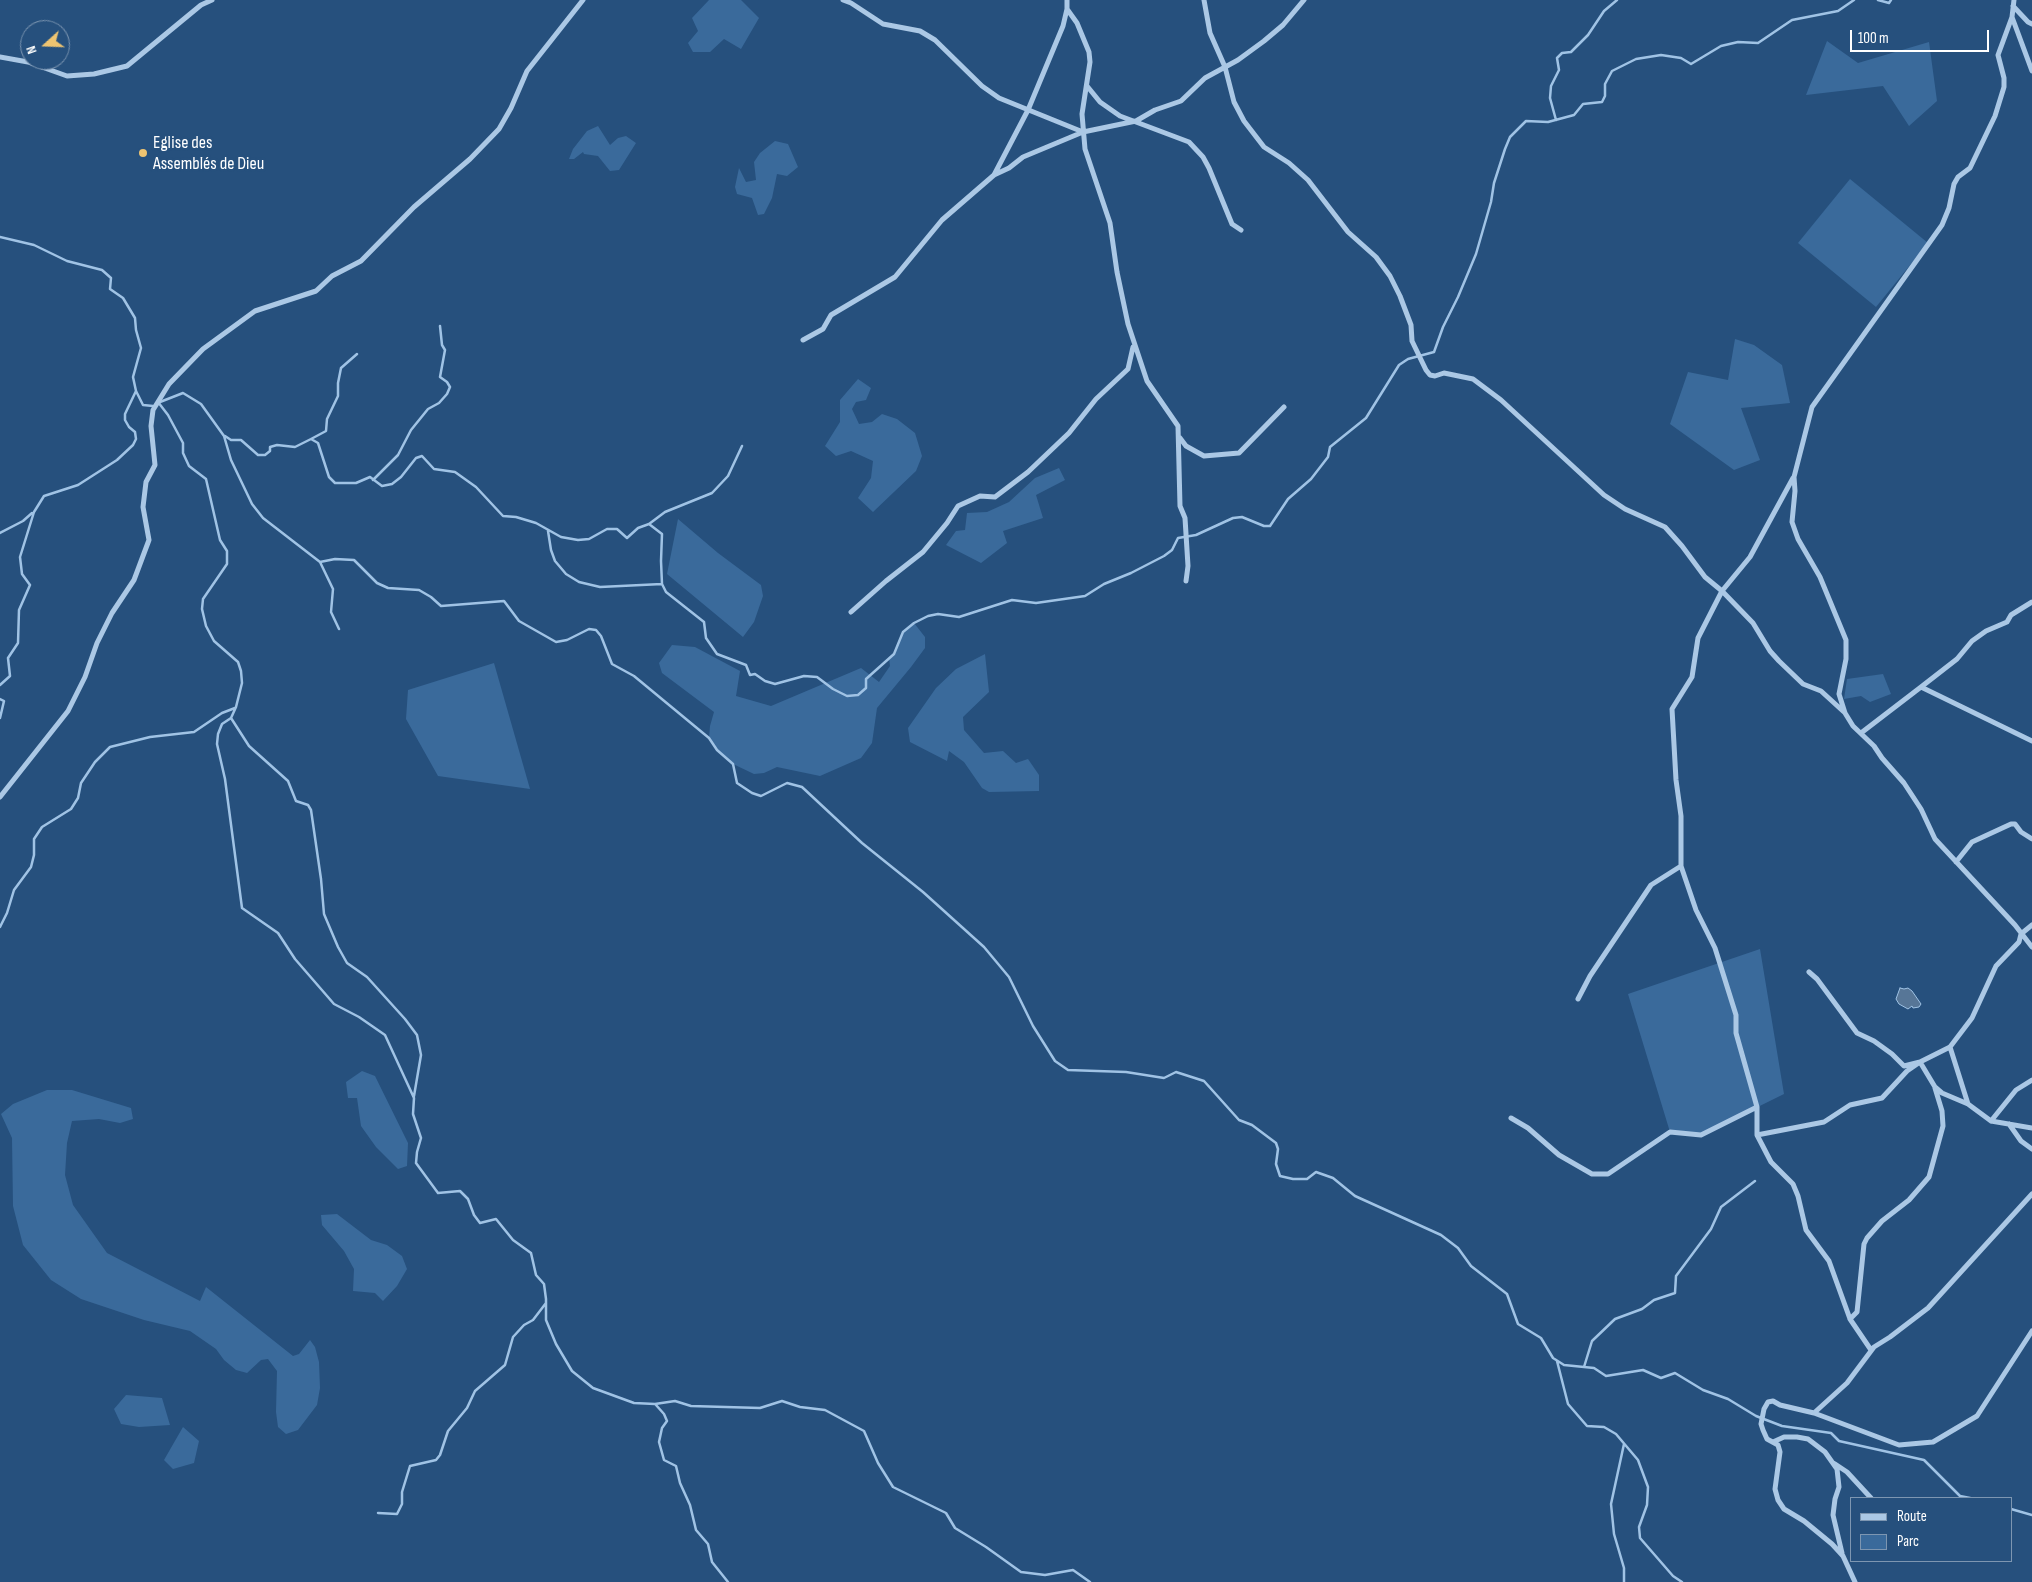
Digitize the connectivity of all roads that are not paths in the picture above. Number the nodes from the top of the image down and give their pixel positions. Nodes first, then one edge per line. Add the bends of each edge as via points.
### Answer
1 (212, 0) edge
2 (583, 0) edge
3 (843, 0) edge
4 (1067, 0) edge
5 (1204, 0) edge
6 (1304, 0) edge
7 (2014, 0) edge
8 (2013, 6) junction
9 (1067, 9) junction
10 (2012, 17) junction
11 (2032, 24) edge
12 (0, 58) edge
13 (1225, 67) junction
14 (2032, 71) edge
15 (1087, 86) junction
16 (1028, 110) junction
17 (1136, 121) junction
18 (1083, 132) junction
19 (994, 175) junction
20 (1241, 230) dead end
21 (803, 340) dead end
22 (1134, 345) junction
23 (1284, 406) dead end
24 (1180, 438) junction
25 (1794, 477) junction
26 (1186, 581) dead end
27 (1722, 591) junction
28 (2032, 602) edge
29 (851, 612) dead end
30 (1921, 687) junction
31 (1845, 714) junction
32 (1861, 732) junction
33 (2032, 741) edge
34 (0, 797) edge
35 (2032, 839) edge
36 (1956, 862) junction
37 (1681, 866) junction
38 (2032, 925) edge
39 (2021, 934) junction
40 (2032, 947) edge
41 (1809, 972) dead end
42 (1578, 999) dead end
43 (1950, 1047) junction
44 (1920, 1062) junction
45 (2032, 1080) edge
46 (1935, 1087) junction
47 (1968, 1104) junction
48 (1757, 1107) junction
49 (1511, 1118) dead end
50 (1991, 1121) junction
51 (2009, 1123) junction
52 (2032, 1128) edge
53 (1757, 1135) junction
54 (2032, 1149) edge
55 (2032, 1194) edge
56 (1850, 1319) junction
57 (2032, 1331) edge
58 (1871, 1350) junction
59 (1814, 1414) junction
60 (1773, 1442) junction
61 (1832, 1462) junction
62 (1870, 1497) edge
63 (1843, 1556) junction
64 (1854, 1582) edge

1 - 12 street via 201,5 127,66 67,76 28,62
2 - 34 street via 527,71 512,108 499,129 361,261 332,276 316,291 255,311 203,349 169,384 153,410 150,426 155,465 146,482 143,507 149,540 134,580 112,613 68,712
3 - 16 street via 883,24 920,31 935,40 982,86
4 - 9 street
5 - 13 street via 1210,33
6 - 13 street via 1284,25
7 - 8 street
8 - 10 street
8 - 11 street
9 - 15 street via 1077,23 1089,52
9 - 16 street
10 - 14 street
10 - 25 street via 1998,55 2004,78 2000,99 1973,163 1958,178 1942,225 1812,407
13 - 17 street via 1202,80 1181,101
13 - 27 street via 1234,102 1254,136 1308,180 1348,232 1376,257 1390,276 1405,308 1412,341 1430,375 1444,373 1473,379 1501,400 1604,495 1665,527 1705,577
15 - 17 street via 1100,102 1120,116
15 - 18 street via 1082,114
16 - 18 street
16 - 19 street
17 - 18 street
17 - 20 street via 1189,142 1196,148 1209,168 1232,224
18 - 19 street via 1023,157
18 - 22 street via 1090,169 1110,223 1117,272
19 - 21 street via 942,220 895,277 831,315 823,329
22 - 24 street via 1147,381 1178,426
22 - 29 street via 1128,369 1096,398 1069,433 1028,472 995,497 980,496 958,506 923,552
23 - 24 street via 1240,453 1204,456 1186,446
24 - 26 street via 1180,506 1188,566
25 - 27 street via 1750,557
25 - 31 street via 1794,530 1820,577 1846,640 1839,694
27 - 31 street via 1753,623 1779,661 1803,684 1822,691
27 - 37 street via 1698,638 1692,678 1672,709 1681,816
28 - 30 street via 2006,622 1972,641 1957,659
30 - 32 street
30 - 33 street
31 - 32 street
32 - 36 street via 1904,783 1936,839
35 - 36 street via 2011,824 1972,842
36 - 39 street
37 - 42 street via 1651,885
37 - 48 street via 1696,910 1715,948 1736,1015 1736,1033
38 - 39 street
39 - 40 street
39 - 43 street via 2019,942 1996,966 1972,1018
41 - 44 street via 1857,1033 1874,1041 1904,1066
43 - 44 street
43 - 47 street
44 - 46 street
44 - 53 street via 1882,1098 1850,1105 1824,1122
45 - 50 street via 2016,1090
46 - 47 street
46 - 56 street via 1943,1126 1930,1177 1866,1238 1857,1312
47 - 50 street
48 - 49 street via 1701,1135 1670,1132 1608,1174 1592,1174 1559,1155
48 - 53 street
50 - 51 street
51 - 52 street
51 - 54 street via 2021,1141
53 - 56 street via 1771,1162 1793,1184 1806,1230 1829,1261
55 - 58 street via 1928,1308
56 - 58 street
57 - 59 street via 1977,1416 1933,1442 1899,1445
58 - 59 street via 1846,1383
59 - 60 street via 1768,1402 1761,1424
60 - 61 street via 1784,1438 1808,1439
60 - 63 street via 1780,1452 1775,1489 1778,1500 1784,1509 1832,1544
61 - 62 street via 1847,1472
61 - 63 street via 1839,1487 1833,1515
63 - 64 street

